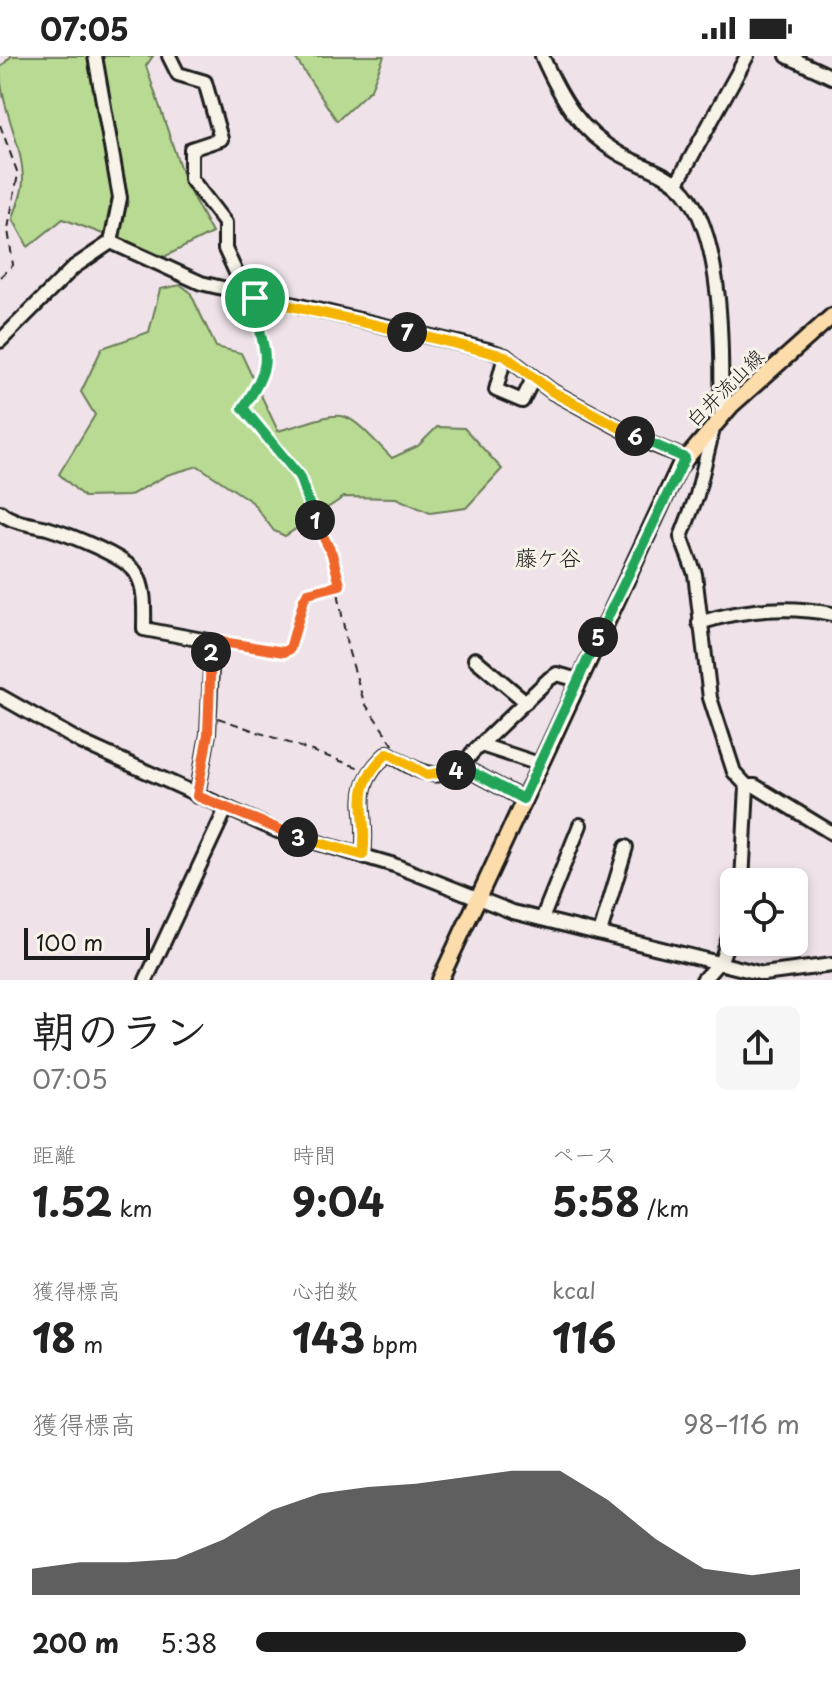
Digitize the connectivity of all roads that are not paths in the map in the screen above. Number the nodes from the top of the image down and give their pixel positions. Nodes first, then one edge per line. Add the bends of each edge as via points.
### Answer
1 (95, 56) edge
2 (169, 56) edge
3 (542, 56) edge
4 (747, 56) edge
5 (787, 56) edge
6 (832, 77) edge
7 (677, 183) junction
8 (111, 242) junction
9 (239, 293) junction
10 (832, 316) edge
11 (0, 341) edge
12 (505, 356) junction
13 (533, 379) junction
14 (717, 420) junction
15 (685, 458) junction
16 (0, 512) edge
17 (832, 614) edge
18 (699, 623) junction
19 (475, 659) dead end
20 (578, 680) junction
21 (0, 696) edge
22 (526, 702) junction
23 (481, 745) junction
24 (539, 764) junction
25 (463, 767) junction
26 (747, 786) junction
27 (197, 796) junction
28 (523, 799) junction
29 (226, 809) junction
30 (580, 825) dead end
31 (832, 833) edge
32 (626, 847) dead end
33 (363, 855) junction
34 (743, 868) edge
35 (478, 896) junction
36 (542, 919) junction
37 (600, 933) junction
38 (722, 956) edge
39 (719, 963) junction
40 (832, 965) edge
41 (774, 977) edge
42 (146, 980) edge
43 (440, 980) edge
44 (703, 980) edge

1 - 8 street via 120,198
2 - 9 street via 178,74 205,82 212,104 221,139 191,149 189,164 195,186 225,223 225,249 239,279
3 - 7 street via 558,93 583,127
4 - 7 street
5 - 6 street
7 - 14 street via 699,215 708,248 722,331
8 - 9 street via 192,280
8 - 11 street via 74,267
9 - 12 street
10 - 14 main road, 白井流山線
12 - 13 street
12 - 13 street via 496,390 522,401
13 - 15 street
14 - 15 main road, 白井流山線
14 - 18 street via 681,537 695,574
15 - 20 main road, 白井流山線
16 - 27 street via 130,567 144,595 144,629 210,643 206,758
17 - 18 street via 740,610
18 - 26 street via 710,698 734,772
19 - 22 street
20 - 22 street via 557,674
20 - 24 main road, 白井流山線
21 - 27 street via 81,742
22 - 23 street
23 - 24 street
23 - 25 street
24 - 28 main road, 白井流山線
25 - 28 street
25 - 33 street via 427,775 388,753 369,771 361,790
26 - 31 street
26 - 34 street
27 - 29 street
28 - 35 main road, 白井流山線
29 - 33 street via 278,831
29 - 42 street
30 - 36 street
32 - 37 street
33 - 35 street
35 - 36 street
35 - 43 main road, 白井流山線
36 - 37 street
37 - 39 street
38 - 39 street
39 - 41 street
39 - 44 street
40 - 41 street

